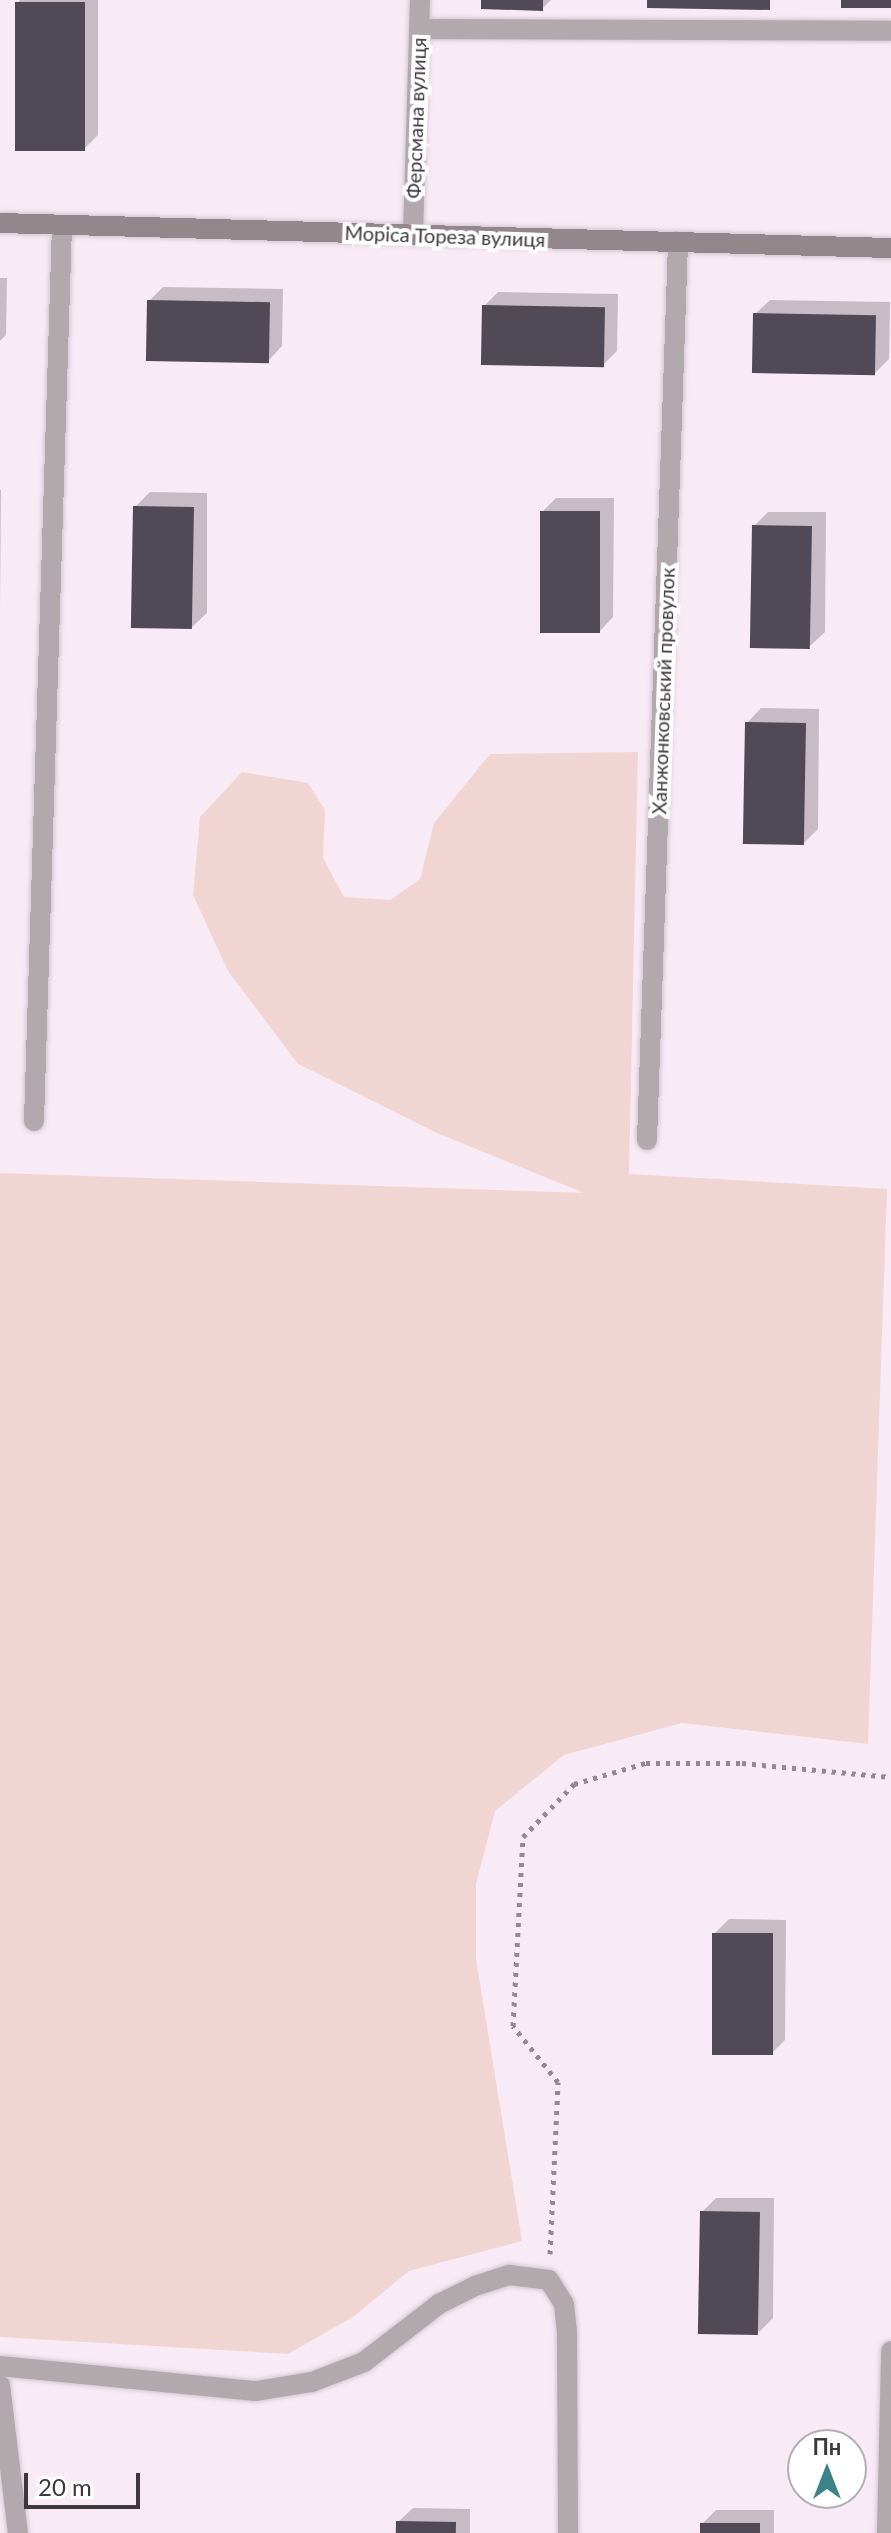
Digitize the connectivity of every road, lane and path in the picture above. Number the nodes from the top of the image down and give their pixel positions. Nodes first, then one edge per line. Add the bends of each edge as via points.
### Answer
1 (420, 0) edge
2 (419, 29) junction
3 (891, 31) edge
4 (0, 223) edge
5 (62, 225) junction
6 (413, 235) junction
7 (678, 242) junction
8 (891, 248) edge
9 (34, 1121) dead end
10 (647, 1140) dead end
11 (891, 1777) edge
12 (549, 2280) junction
13 (891, 2351) edge
14 (0, 2366) edge
15 (0, 2385) edge
16 (18, 2533) edge
17 (568, 2533) edge
18 (887, 2533) edge

1 - 2 street, Ферсмана вулиця
2 - 3 street
2 - 6 street, Ферсмана вулиця
4 - 5 street, Моріса Тореза вулиця
5 - 6 street, Моріса Тореза вулиця
5 - 9 street
6 - 7 street, Моріса Тореза вулиця
7 - 8 street, Моріса Тореза вулиця
7 - 10 street, Ханжонковський провулок
11 - 12 path via 742,1763 646,1763 574,1784 523,1837 513,2026 558,2082
12 - 14 street via 509,2275 475,2286 439,2304 364,2362 312,2382 256,2391
12 - 17 street via 564,2304 567,2331
13 - 18 street
15 - 16 street

